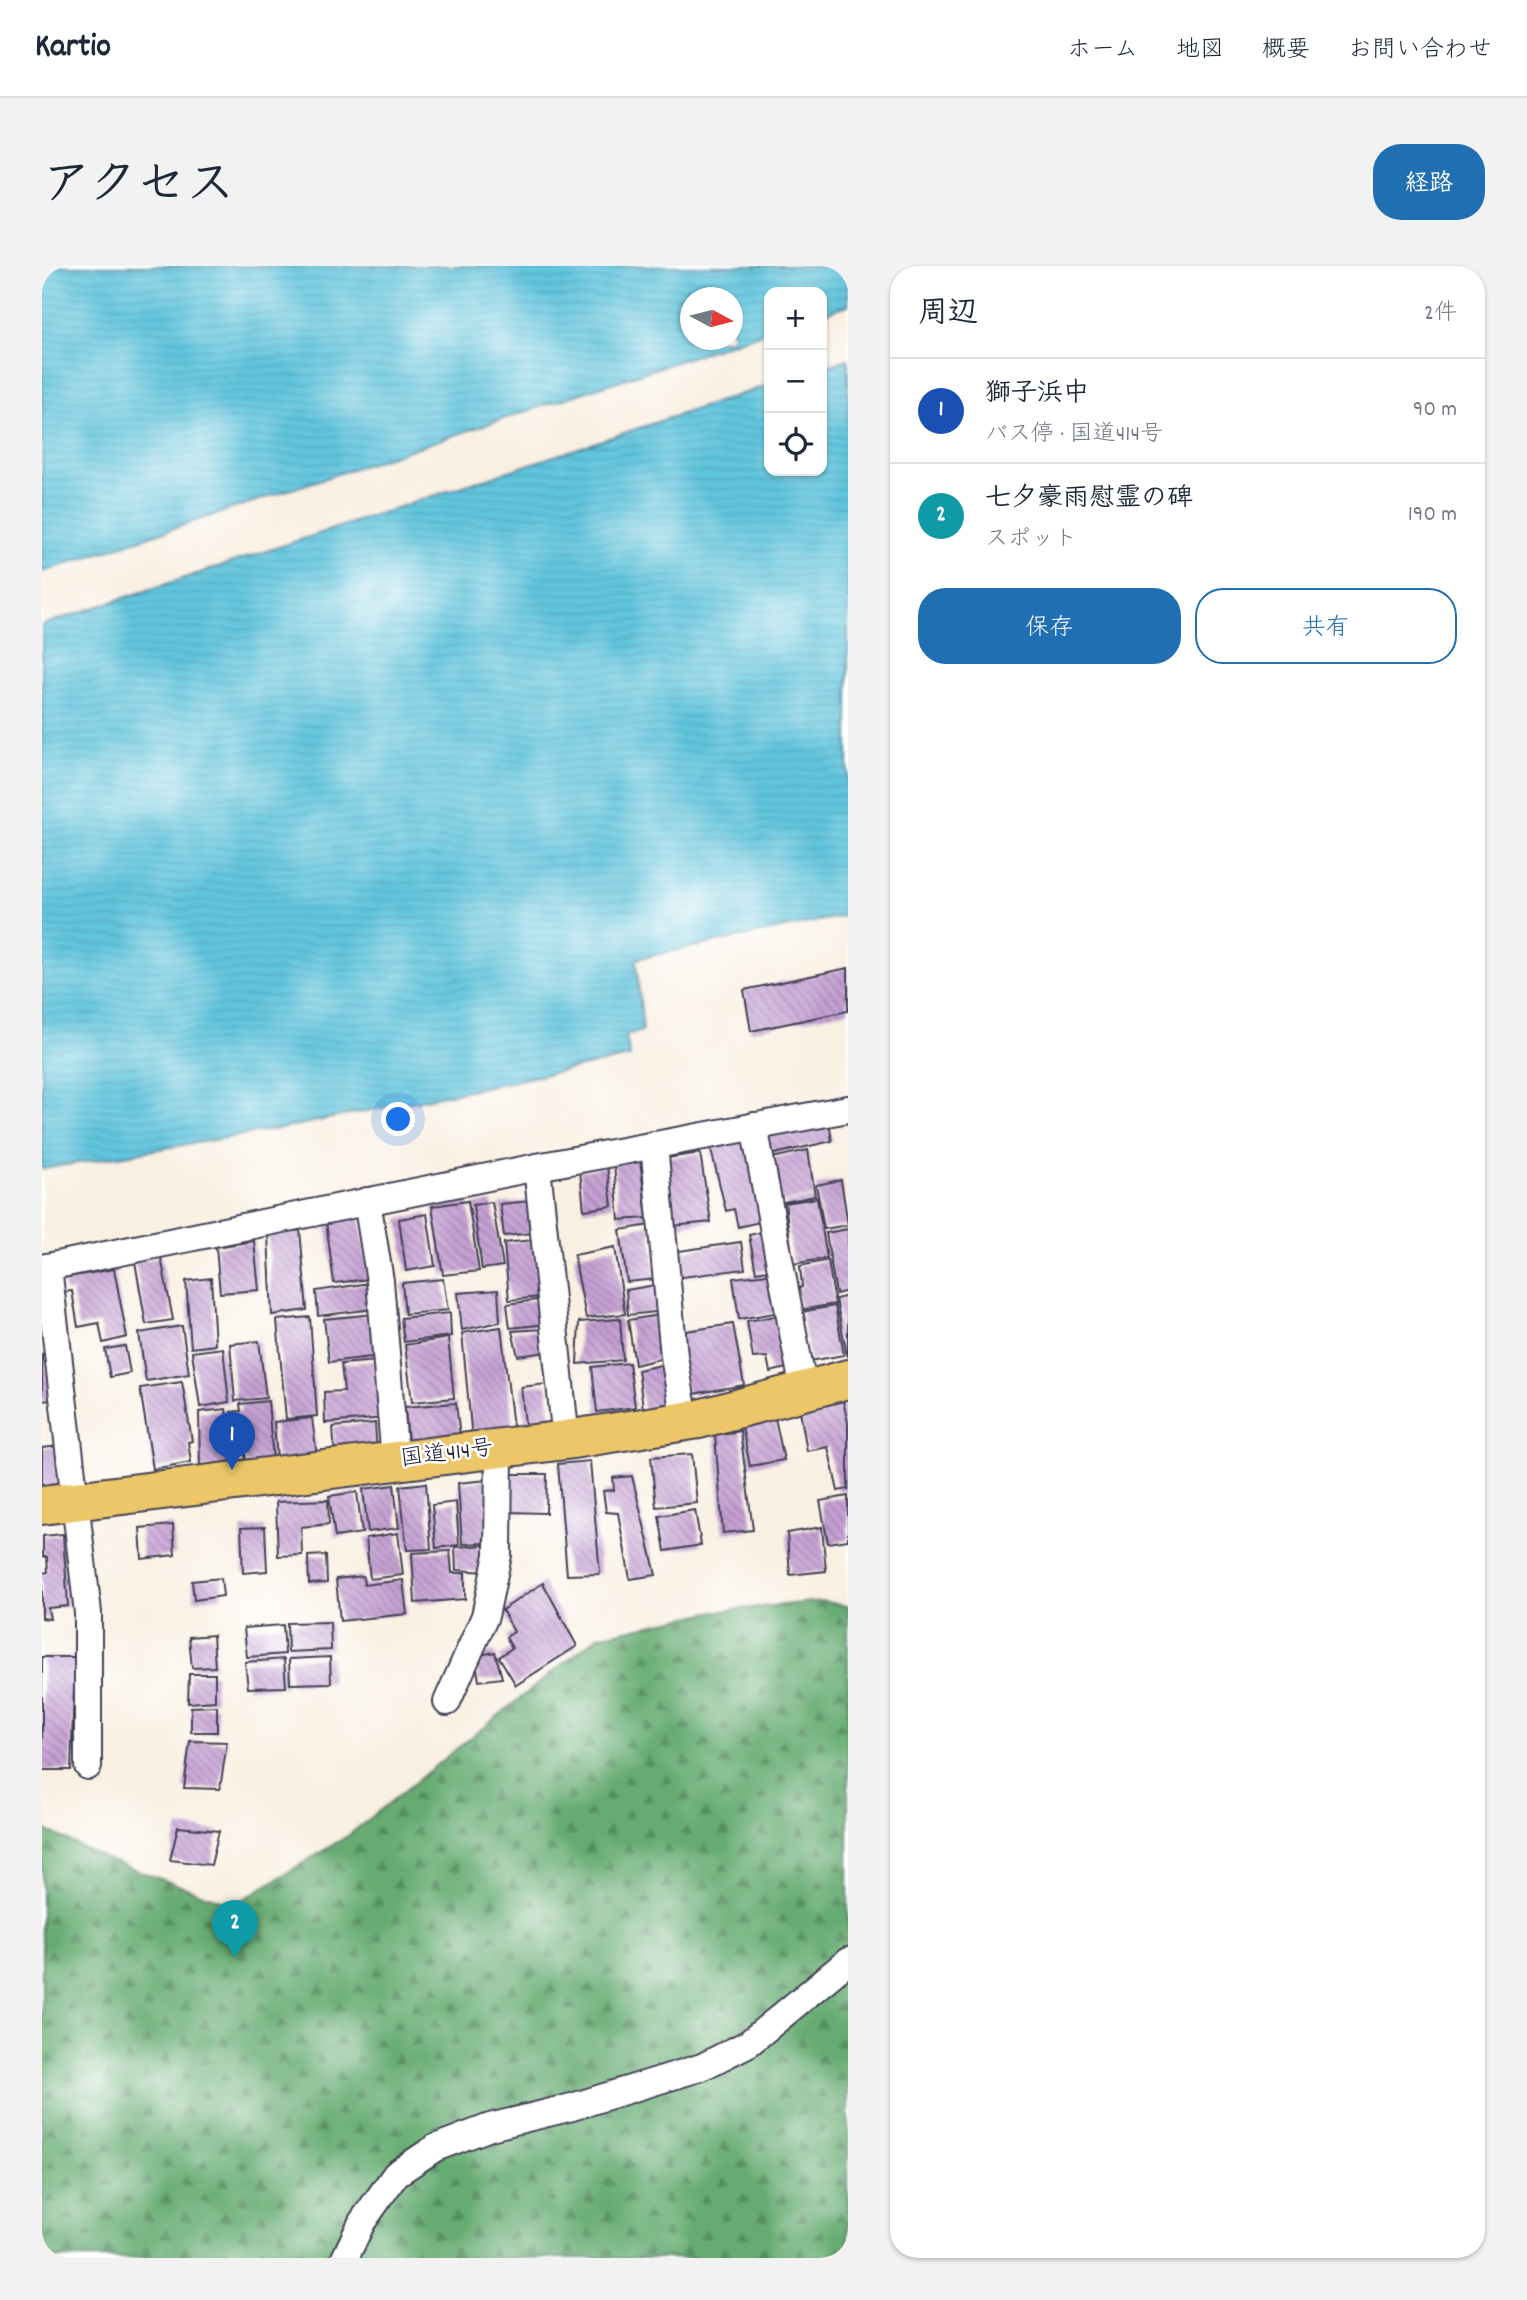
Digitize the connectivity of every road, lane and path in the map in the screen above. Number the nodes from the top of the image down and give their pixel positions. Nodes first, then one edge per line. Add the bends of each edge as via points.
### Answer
1 (848, 1109) edge
2 (754, 1126) junction
3 (654, 1145) junction
4 (537, 1167) junction
5 (367, 1201) junction
6 (45, 1268) edge
7 (848, 1379) edge
8 (804, 1391) junction
9 (685, 1420) junction
10 (566, 1440) junction
11 (499, 1448) junction
12 (395, 1461) junction
13 (58, 1503) edge
14 (447, 1702) dead end
15 (88, 1766) dead end
16 (848, 1961) edge
17 (345, 2258) edge

1 - 2 street
2 - 3 street
2 - 8 street
3 - 4 street
3 - 9 street via 674,1356
4 - 5 street
4 - 10 street
5 - 6 street
5 - 12 street via 380,1281
6 - 13 street
7 - 8 highway, 国道414号
8 - 9 highway, 国道414号
9 - 10 highway, 国道414号
10 - 11 highway, 国道414号
11 - 12 highway, 国道414号
11 - 14 street via 498,1555 485,1616
12 - 13 highway, 国道414号
13 - 15 street via 88,1613
16 - 17 street via 749,2043 702,2067 490,2127 435,2148 396,2174 362,2222

